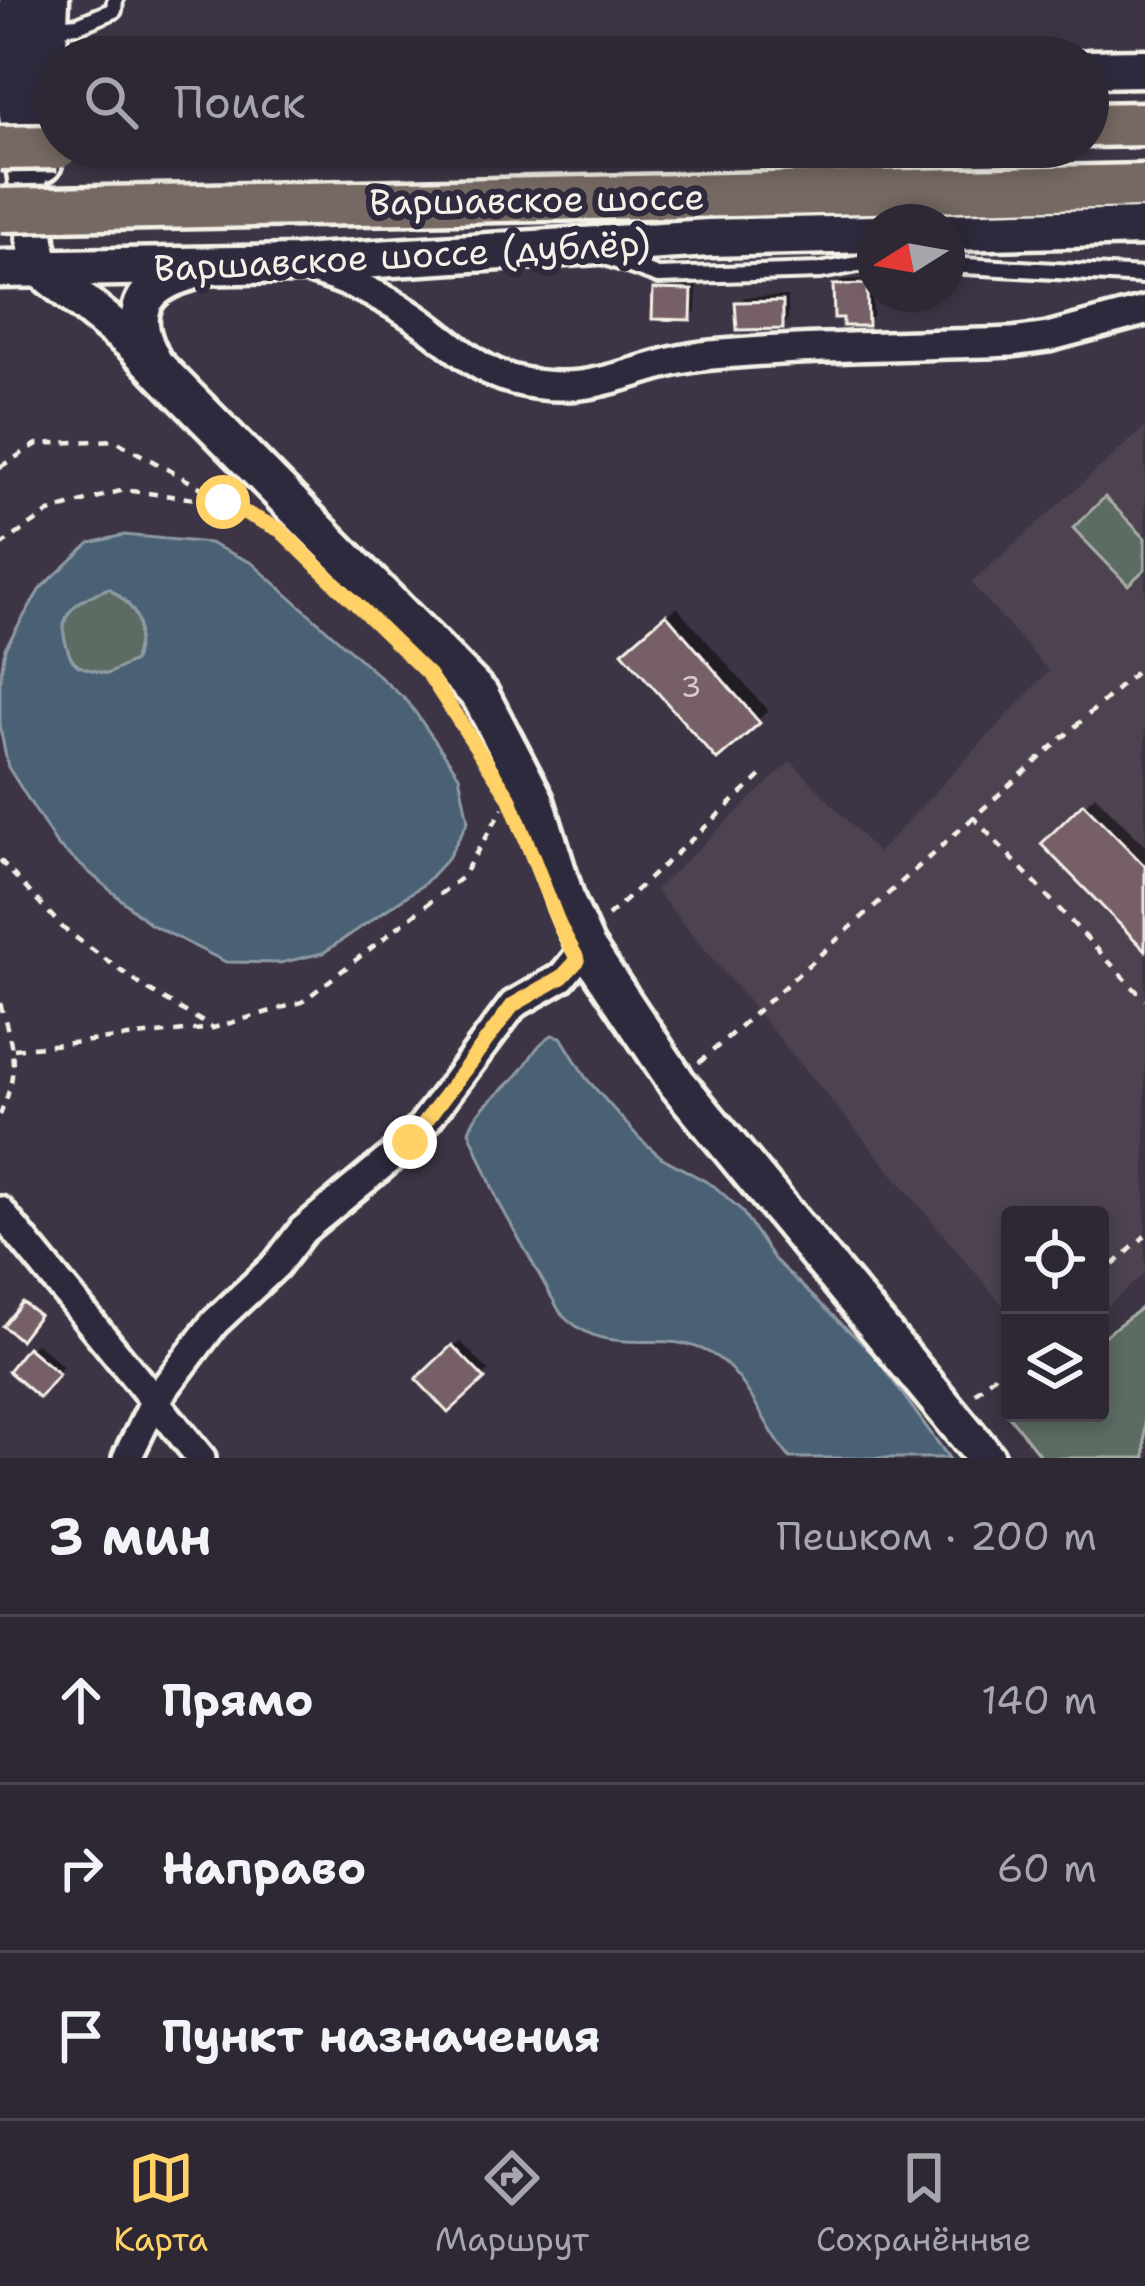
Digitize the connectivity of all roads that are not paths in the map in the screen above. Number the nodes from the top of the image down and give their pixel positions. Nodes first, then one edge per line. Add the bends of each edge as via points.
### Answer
1 (19, 0) edge
2 (115, 0) edge
3 (49, 14) edge
4 (1109, 63) edge
5 (1145, 68) edge
6 (29, 88) edge
7 (1145, 124) edge
8 (1109, 125) edge
9 (36, 147) edge
10 (0, 148) edge
11 (1145, 186) edge
12 (0, 210) edge
13 (1145, 227) edge
14 (965, 232) edge
15 (857, 234) edge
16 (578, 248) junction
17 (297, 264) junction
18 (857, 264) edge
19 (965, 266) edge
20 (40, 268) junction
21 (203, 268) junction
22 (0, 269) edge
23 (1145, 276) edge
24 (1145, 310) edge
25 (154, 363) junction
26 (586, 946) junction
27 (0, 1211) edge
28 (154, 1402) junction
29 (127, 1458) edge
30 (201, 1458) edge
31 (986, 1458) edge

1 - 6 street
2 - 3 lane via 114,10 78,25
4 - 5 street
6 - 20 street
7 - 8 main road
9 - 10 main road, bridge
11 - 12 main road, Варшавское шоссе, bridge
13 - 14 street
15 - 16 street, Варшавское шоссе (дублёр)
16 - 17 street, Варшавское шоссе (дублёр)
16 - 18 lane via 658,276
17 - 21 street, Варшавское шоссе (дублёр)
17 - 24 street via 410,314 507,379 539,385 617,381 706,356 1012,342
19 - 23 lane
20 - 21 street, Варшавское шоссе (дублёр)
20 - 22 street, Варшавское шоссе (дублёр)
20 - 25 street
21 - 25 street via 148,293 138,316
25 - 26 street via 480,695 535,801
26 - 28 street via 562,977 513,1005 410,1142 303,1230 214,1323
26 - 31 street via 677,1083
27 - 28 street
28 - 29 street
28 - 30 street

